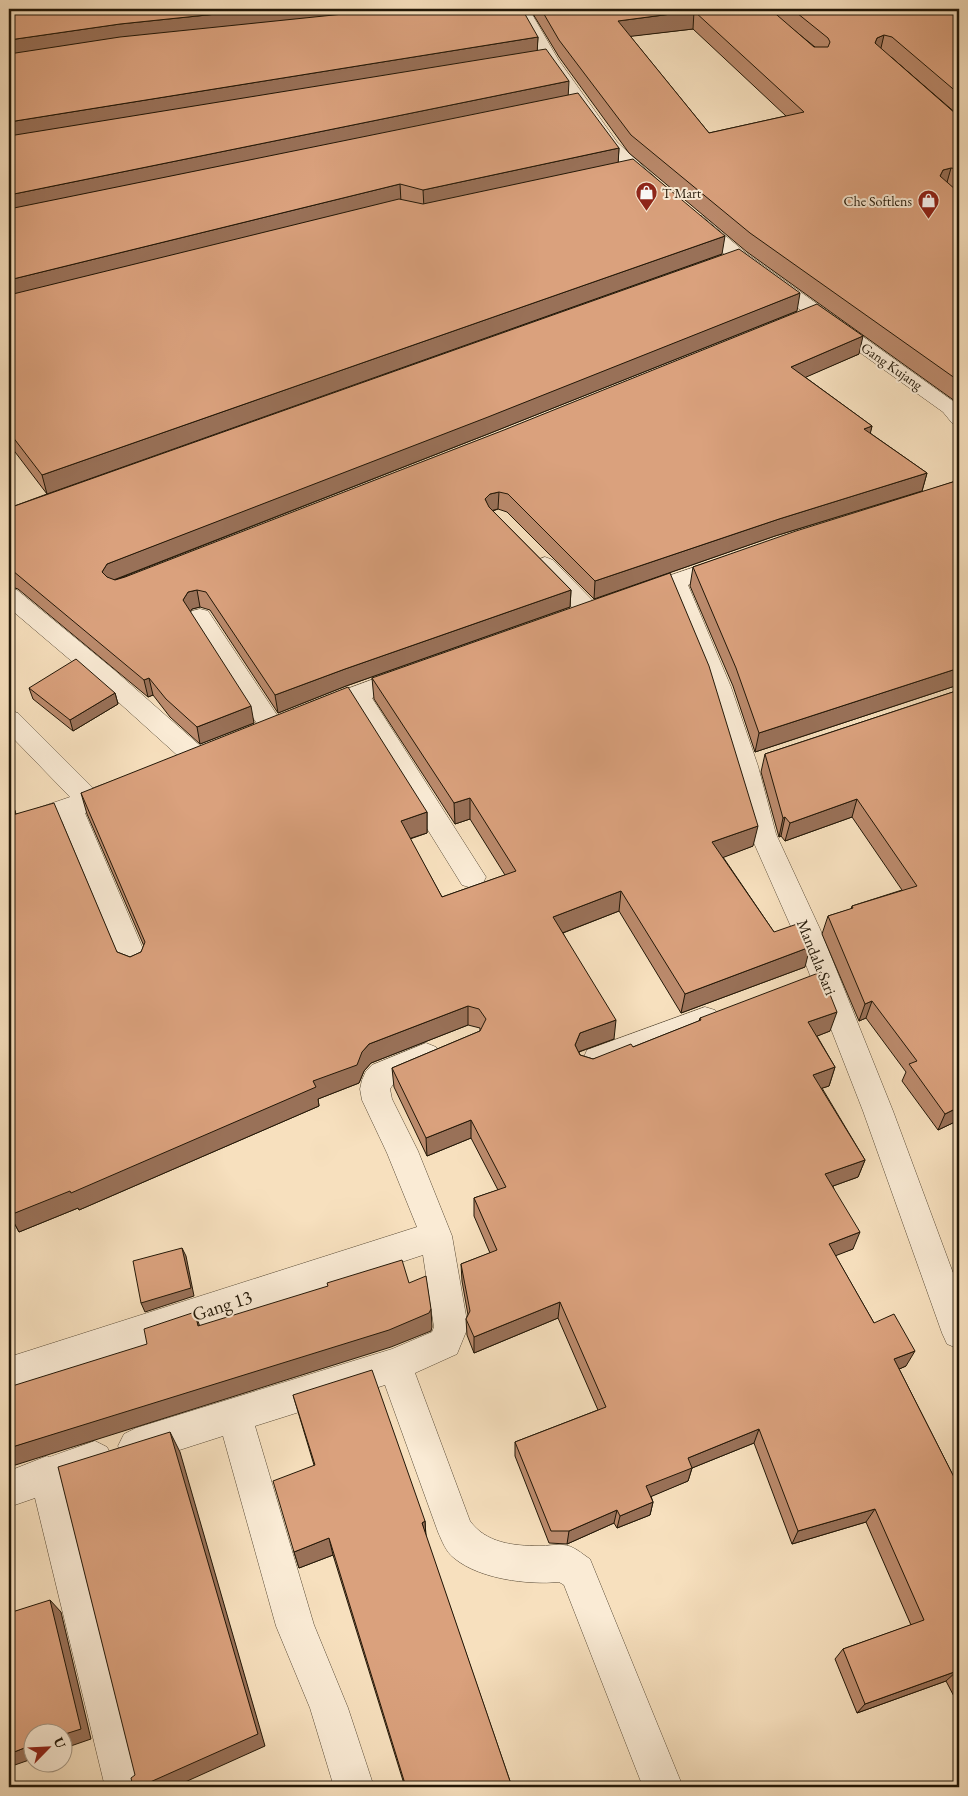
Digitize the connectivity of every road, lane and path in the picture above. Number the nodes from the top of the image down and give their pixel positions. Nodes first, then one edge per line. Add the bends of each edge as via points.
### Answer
1 (522, 9) edge
2 (550, 59) junction
3 (531, 62) edge
4 (581, 103) junction
5 (562, 107) edge
6 (665, 194) edge
7 (680, 207) edge
8 (956, 411) edge
9 (533, 554) edge
10 (748, 555) edge
11 (675, 581) junction
12 (9, 596) edge
13 (200, 617) dead end
14 (430, 668) edge
15 (356, 694) junction
16 (9, 719) edge
17 (169, 768) edge
18 (142, 779) edge
19 (80, 805) junction
20 (9, 828) edge
21 (472, 877) dead end
22 (135, 963) edge
23 (824, 974) junction
24 (797, 984) edge
25 (734, 1008) edge
26 (452, 1046) edge
27 (590, 1063) edge
28 (436, 1236) junction
29 (959, 1333) edge
30 (395, 1365) junction
31 (9, 1374) edge
32 (235, 1415) junction
33 (47, 1474) junction
34 (9, 1489) edge
35 (125, 1787) edge
36 (354, 1787) edge
37 (663, 1787) edge

1 - 2 street
2 - 3 street
2 - 4 street
4 - 5 street
4 - 6 street via 621,162
7 - 8 street, Gang Kujang via 729,260 806,316
9 - 11 street via 595,608
10 - 11 street
11 - 23 street, Mandala Sari via 754,763 754,805 763,834
12 - 17 street via 205,753
13 - 15 street via 279,724
14 - 15 street
15 - 21 street
16 - 19 street
18 - 19 street
19 - 20 street
19 - 22 street
23 - 24 street
23 - 29 street, Mandala Sari
25 - 27 street
26 - 28 street via 383,1074 375,1089
28 - 30 street via 451,1327 445,1342
28 - 31 street, Gang 13
30 - 32 street
30 - 37 street via 456,1532 468,1546 506,1562 564,1563 577,1572
32 - 33 street
32 - 36 street via 295,1626 329,1708
33 - 34 street
33 - 35 street

